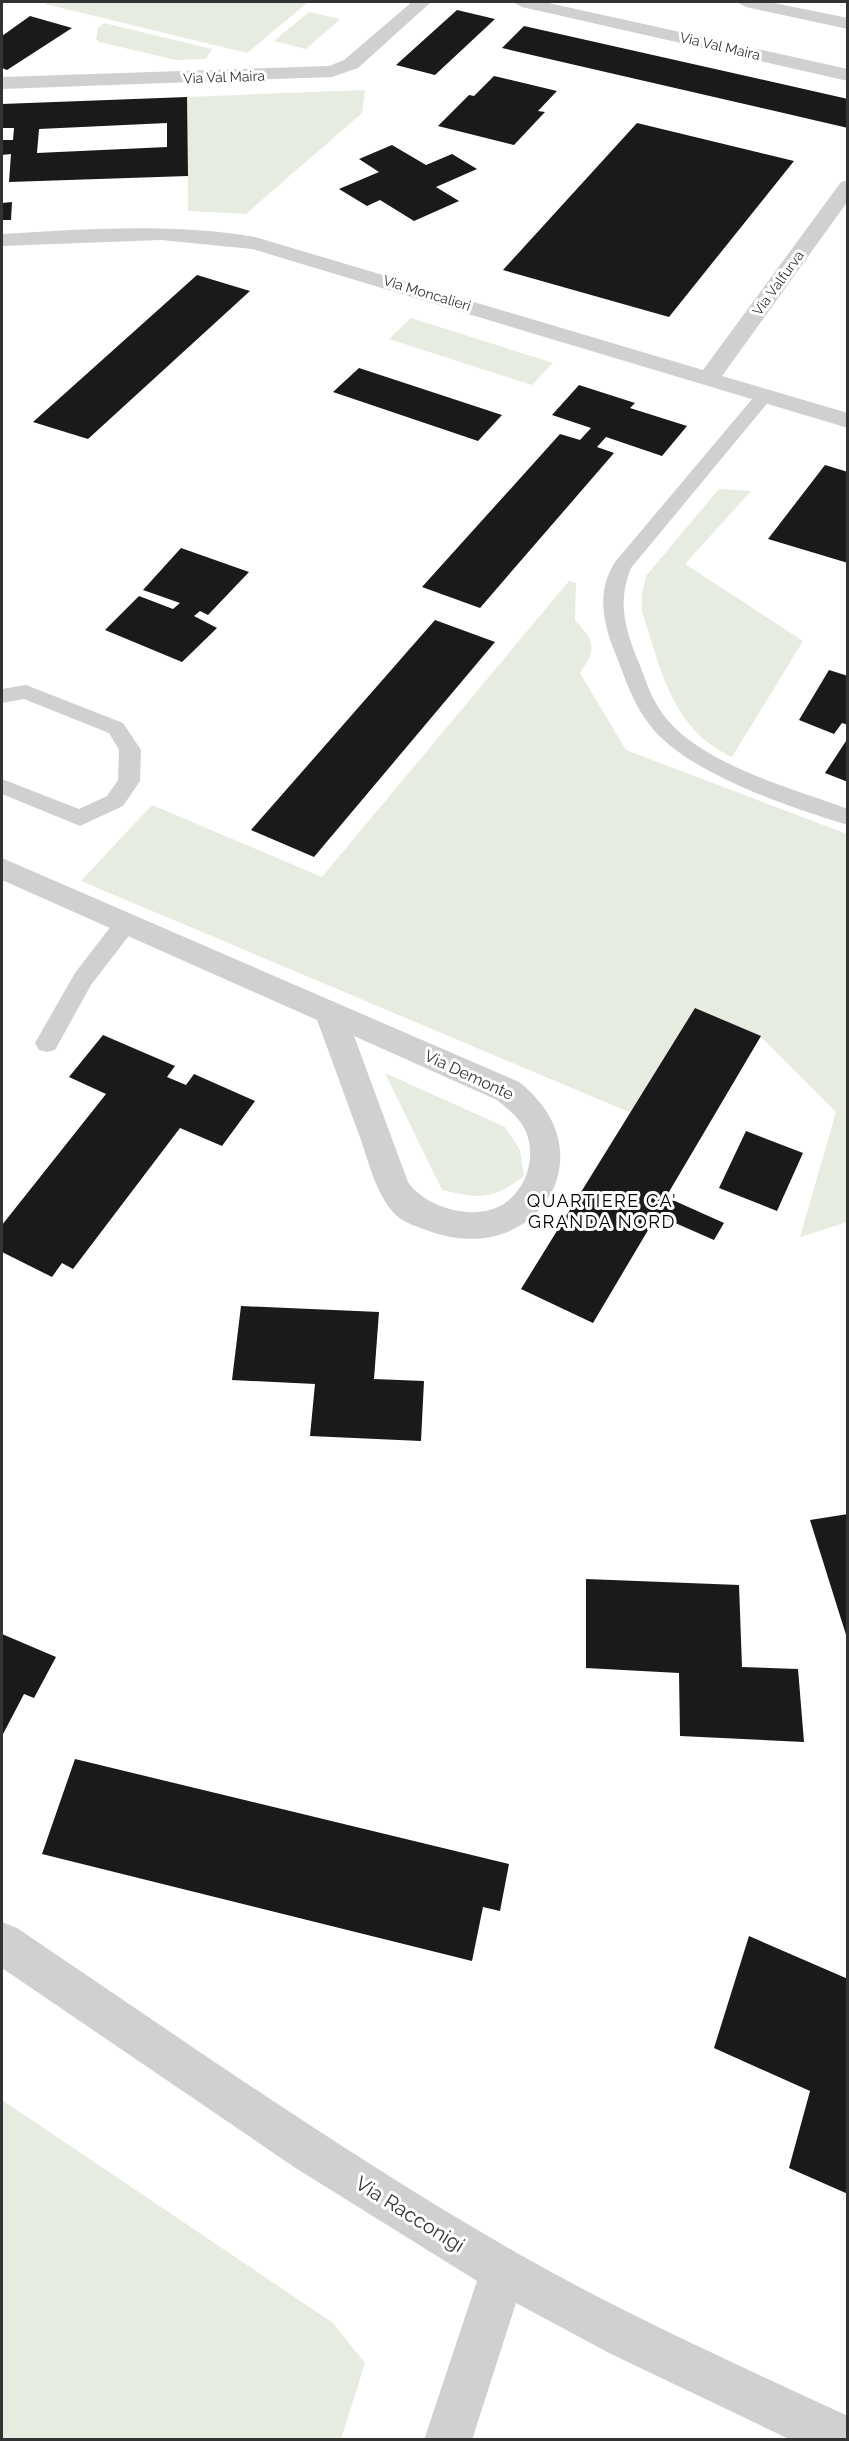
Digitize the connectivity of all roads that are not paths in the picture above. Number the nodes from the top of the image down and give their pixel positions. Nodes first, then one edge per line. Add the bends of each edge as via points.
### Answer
1 (422, 2) edge
2 (522, 2) edge
3 (746, 2) edge
4 (848, 24) edge
5 (848, 75) edge
6 (2, 83) edge
7 (848, 186) edge
8 (2, 240) edge
9 (708, 379) junction
10 (764, 396) junction
11 (846, 417) edge
12 (2, 696) edge
13 (2, 786) edge
14 (848, 817) edge
15 (2, 868) edge
16 (126, 923) junction
17 (330, 1013) junction
18 (47, 1043) dead end
19 (2, 1943) edge
20 (503, 2271) junction
21 (448, 2439) edge
22 (845, 2439) edge

1 - 6 street, Via Val Maira via 360,58 342,68 320,73
2 - 5 street, Via Val Maira
3 - 4 street
7 - 9 street, Via Valfurva
8 - 9 street, Via Moncalieri via 164,233 239,240
9 - 10 street, Via Moncalieri
10 - 11 street, Via Moncalieri
10 - 14 lane via 622,566 614,583 612,622 643,700 675,741 726,770
12 - 13 lane via 26,692 116,728 130,750 129,781 116,801 80,818
15 - 16 street, Via Demonte
16 - 17 street, Via Demonte
16 - 18 lane via 83,979
17 - 17 street, Via Demonte via 394,1187 406,1203 423,1215 459,1224 488,1223 523,1208 538,1188 546,1165 546,1140 524,1101
19 - 20 street, Via Racconigi via 378,2196
20 - 21 street
20 - 22 street, Via Racconigi via 661,2353

